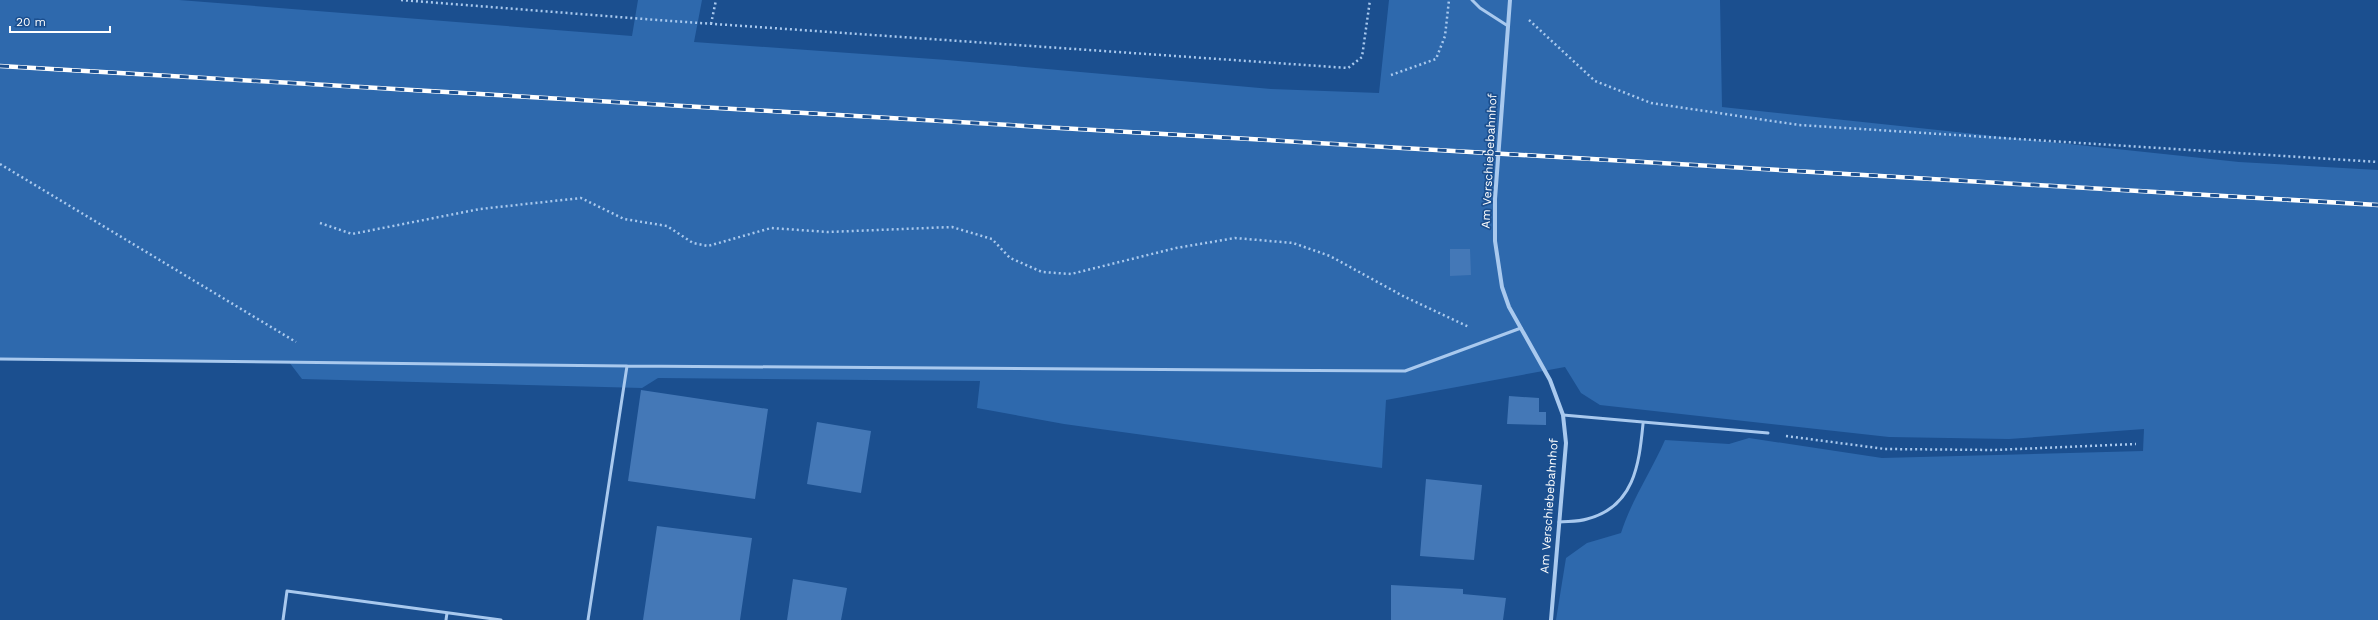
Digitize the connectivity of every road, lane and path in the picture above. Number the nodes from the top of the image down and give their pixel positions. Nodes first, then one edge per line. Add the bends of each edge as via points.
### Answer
1 (400, 0) edge
2 (716, 0) edge
3 (1370, 0) edge
4 (1449, 0) edge
5 (1472, 0) edge
6 (1510, 1) edge
7 (711, 24) junction
8 (1508, 26) junction
9 (1391, 75) dead end
10 (2378, 162) edge
11 (0, 164) edge
12 (320, 223) dead end
13 (1521, 328) junction
14 (1494, 338) junction
15 (0, 360) edge
16 (329, 362) junction
17 (627, 366) junction
18 (1563, 416) junction
19 (1643, 424) junction
20 (1768, 433) joint
21 (2136, 444) dead end
22 (1559, 522) junction
23 (447, 613) junction
24 (283, 620) edge
25 (446, 620) edge
26 (501, 620) edge
27 (588, 620) edge
28 (1551, 620) edge

1 - 7 path
2 - 7 path
3 - 7 path via 1362,57 1348,68
4 - 9 path via 1445,36 1436,59
5 - 8 lane
6 - 8 street, Am Verschiebebahnhof
6 - 10 path via 1595,80 1651,103 1799,125
8 - 13 street, Am Verschiebebahnhof via 1495,199 1495,241 1502,287
11 - 16 path
12 - 14 path via 352,234 480,209 581,198 624,219 667,226 693,243 708,246 771,228 828,232 952,227 992,239 1010,258 1042,272 1071,274 1176,248 1235,238 1293,244 1330,256 1403,296
13 - 14 lane
13 - 18 street, Am Verschiebebahnhof via 1550,380
14 - 17 lane via 1405,371
15 - 16 lane
16 - 17 lane
17 - 27 lane
18 - 19 lane
18 - 22 street, Am Verschiebebahnhof via 1566,443
19 - 20 lane
19 - 22 lane via 1640,460 1629,488 1612,508 1587,520
20 - 21 path via 1885,449 1994,450
22 - 28 street, Am Verschiebebahnhof
23 - 24 lane via 287,591
23 - 25 lane
23 - 26 lane

